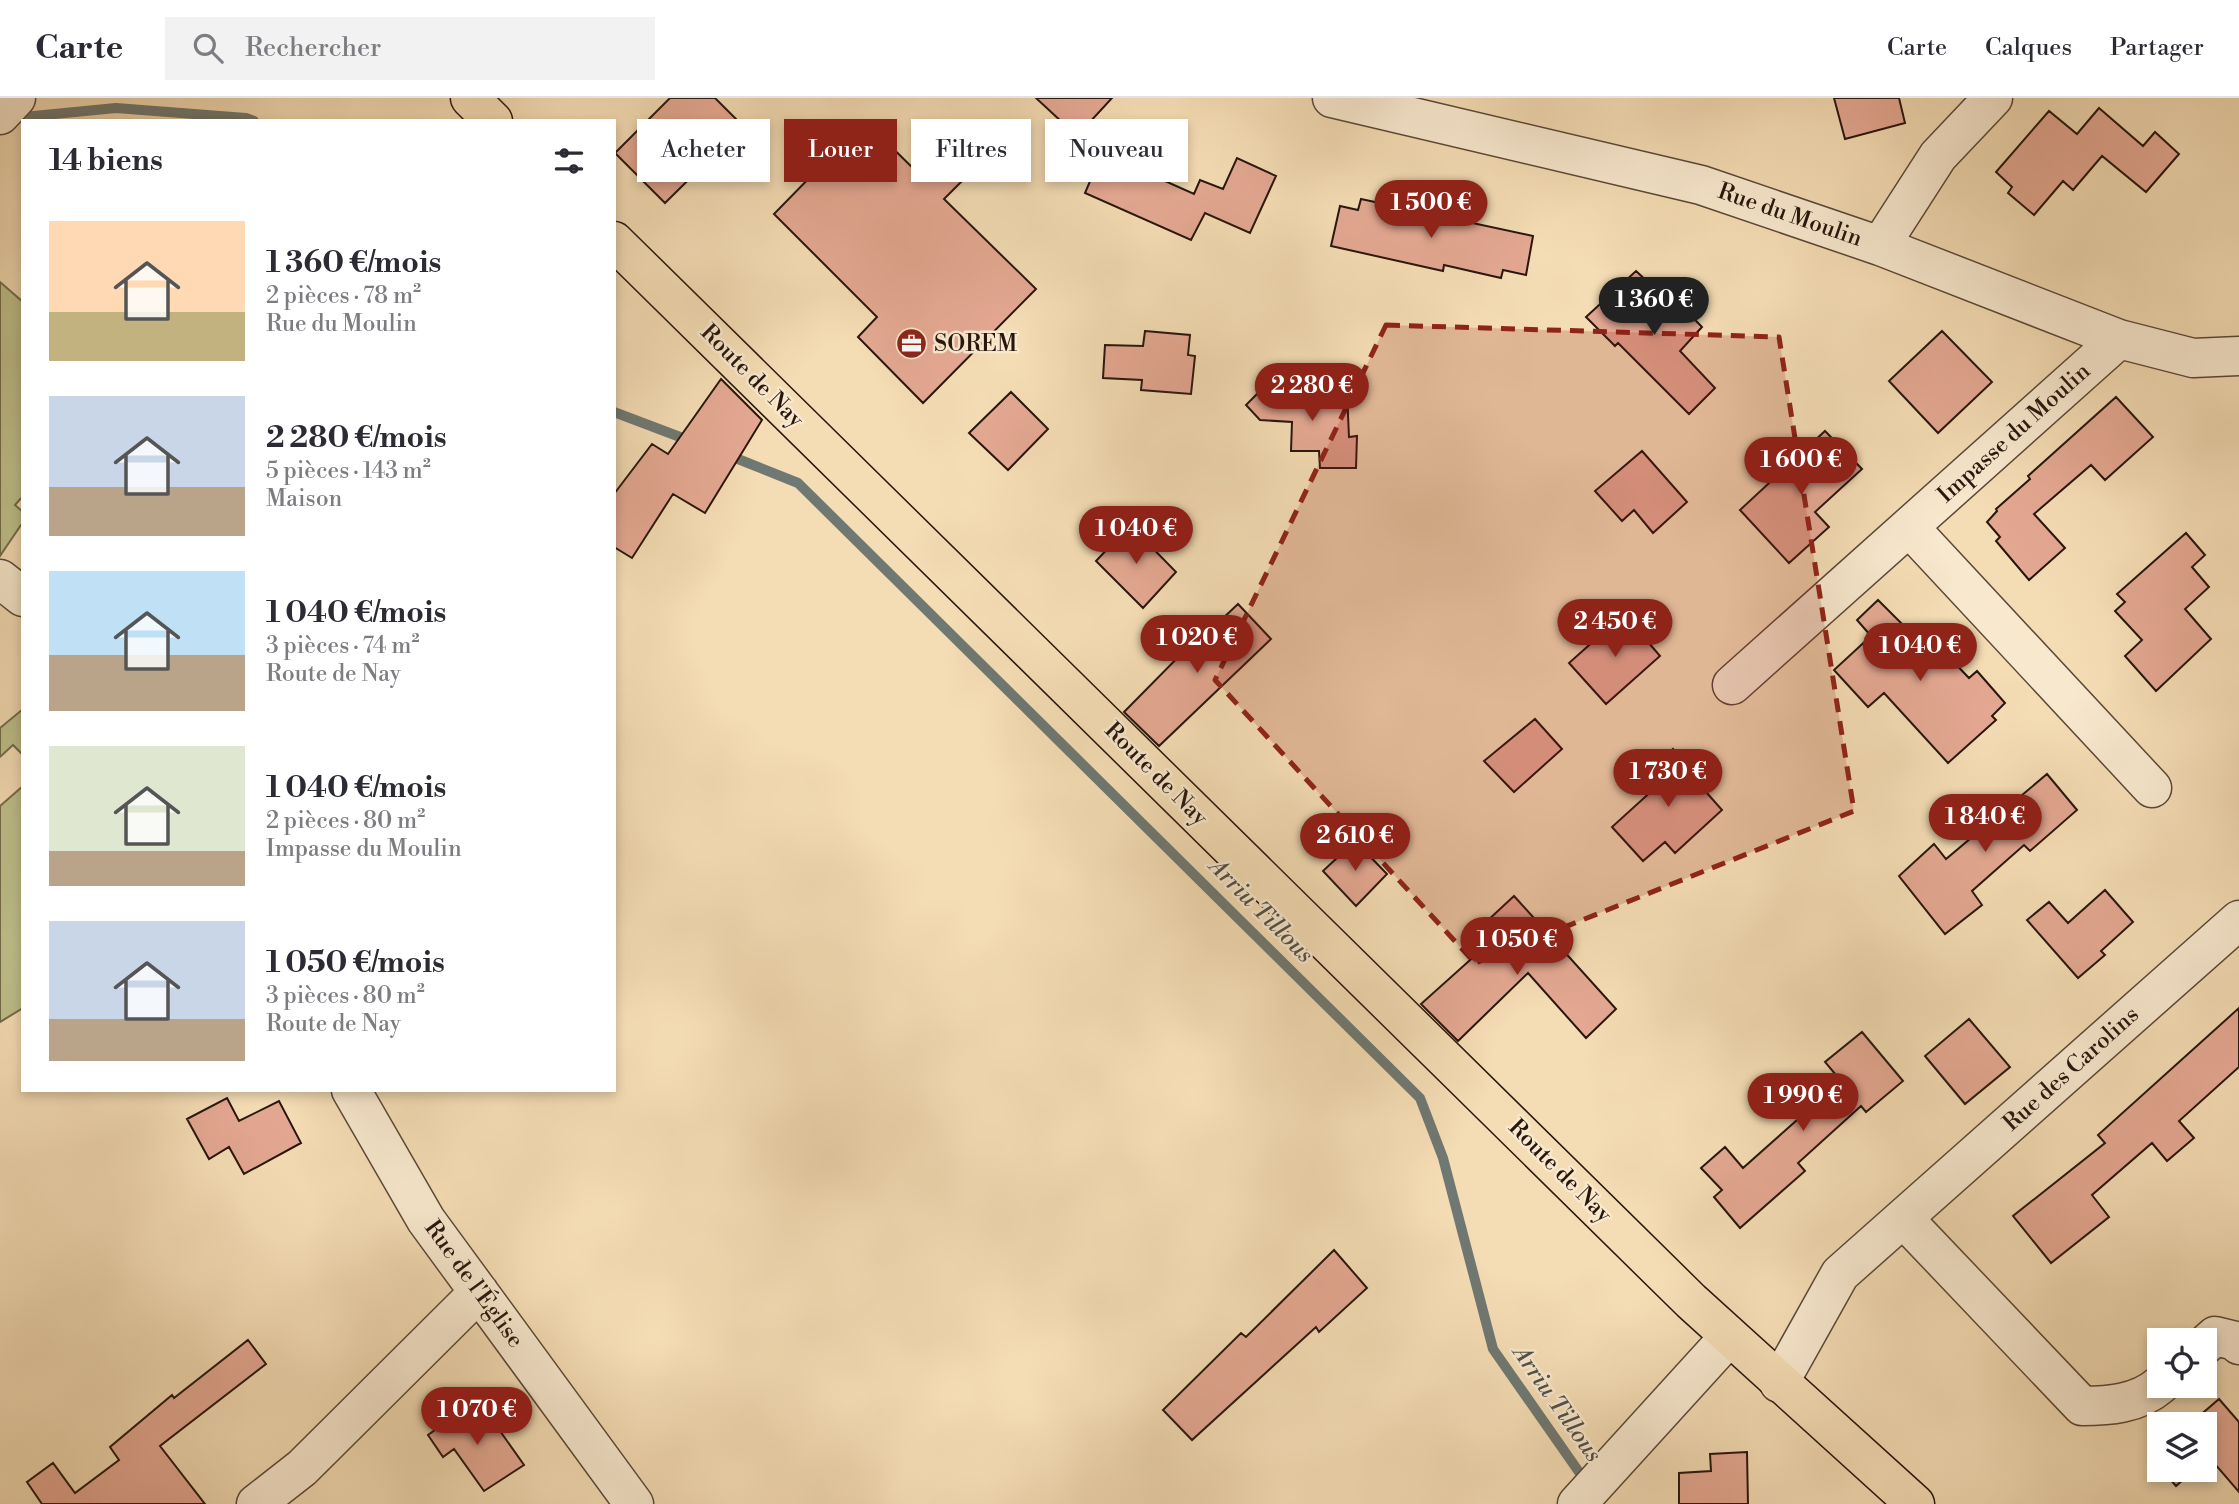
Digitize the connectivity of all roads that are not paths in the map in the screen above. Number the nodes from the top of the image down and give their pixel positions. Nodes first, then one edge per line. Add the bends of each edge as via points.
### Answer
1 (16, 98) edge
2 (470, 98) edge
3 (1332, 98) edge
4 (1993, 98) edge
5 (0, 115) edge
6 (491, 119) edge
7 (616, 242) edge
8 (1880, 246) junction
9 (2119, 339) junction
10 (2239, 356) edge
11 (1909, 527) junction
12 (0, 579) edge
13 (21, 595) edge
14 (1732, 685) dead end
15 (2152, 788) dead end
16 (2239, 920) edge
17 (352, 1092) edge
18 (1903, 1219) junction
19 (479, 1292) junction
20 (2217, 1336) edge
21 (1729, 1337) junction
22 (2239, 1345) edge
23 (1779, 1383) junction
24 (2147, 1394) edge
25 (256, 1504) edge
26 (634, 1504) edge
27 (1577, 1504) edge
28 (1915, 1504) edge

1 - 5 street
2 - 6 main road
3 - 8 street, Rue du Moulin via 1701,185
4 - 8 street via 1938,156
7 - 21 main road, Route de Nay
8 - 9 street, Rue du Moulin
9 - 10 street, Rue du Moulin via 2193,358
9 - 11 street, Impasse du Moulin
11 - 14 street, Impasse du Moulin
11 - 15 street
12 - 13 street
16 - 18 street, Rue des Carolins
17 - 19 street, Rue de l'Église via 426,1220
18 - 23 street, Rue des Carolins via 1840,1274
18 - 24 street via 2082,1406 2113,1406
19 - 25 street via 302,1468
19 - 26 street, Rue de l'Église
20 - 22 street
21 - 23 main road, Route de Nay
21 - 27 street
23 - 28 main road, Route de Nay

